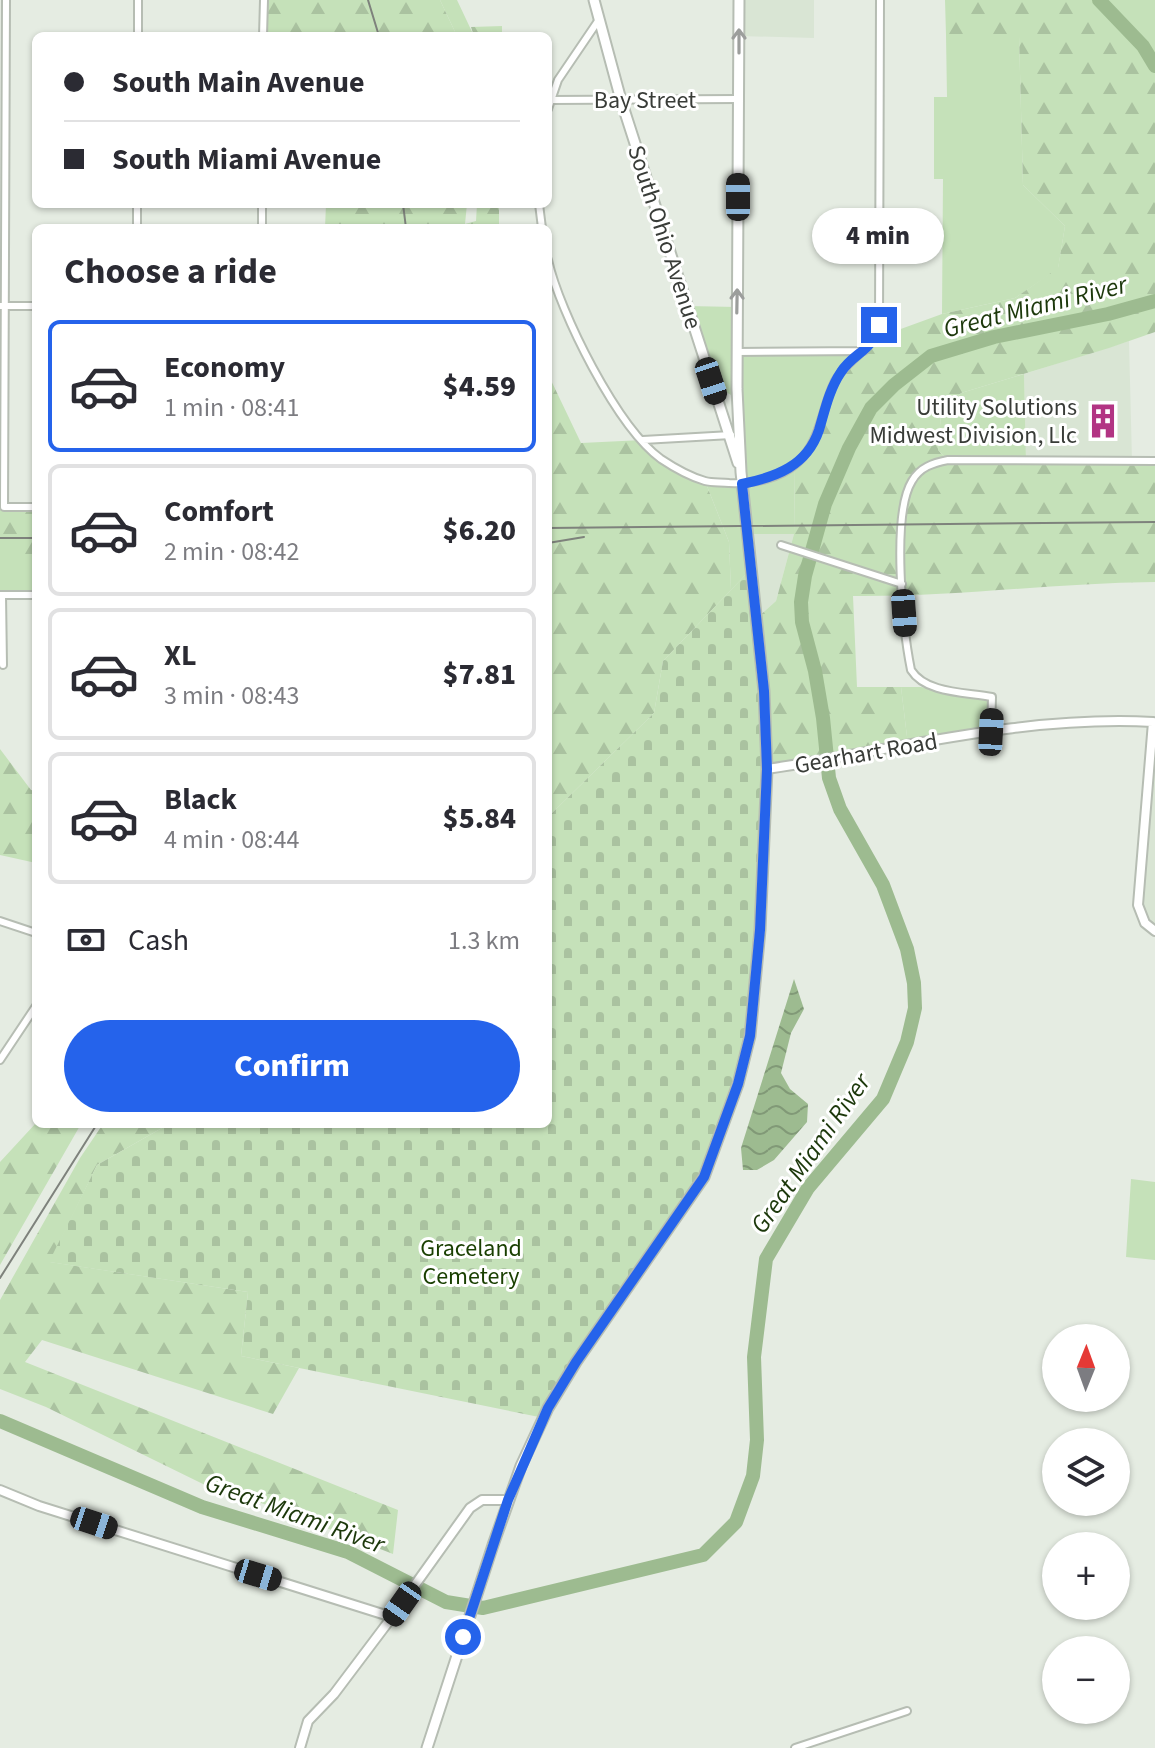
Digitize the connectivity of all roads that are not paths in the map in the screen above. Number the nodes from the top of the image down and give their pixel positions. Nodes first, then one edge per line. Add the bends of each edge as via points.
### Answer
1 (6, 0) edge
2 (138, 0) edge
3 (264, 0) edge
4 (594, 0) edge
5 (739, 0) edge
6 (880, 0) edge
7 (598, 21) junction
8 (138, 32) edge
9 (263, 32) edge
10 (552, 95) edge
11 (739, 99) junction
12 (552, 100) edge
13 (621, 100) junction
14 (552, 272) edge
15 (3, 306) edge
16 (32, 306) edge
17 (864, 351) junction
18 (736, 352) junction
19 (734, 435) junction
20 (643, 440) junction
21 (1155, 461) edge
22 (742, 484) junction
23 (2, 507) edge
24 (32, 507) edge
25 (781, 545) dead end
26 (902, 584) junction
27 (1, 595) edge
28 (32, 595) edge
29 (3, 665) dead end
30 (1154, 722) edge
31 (991, 732) junction
32 (767, 769) junction
33 (0, 921) edge
34 (1155, 931) edge
35 (32, 932) edge
36 (32, 1012) edge
37 (0, 1060) edge
38 (0, 1490) edge
39 (508, 1500) junction
40 (392, 1617) junction
41 (907, 1711) dead end
42 (300, 1748) edge
43 (427, 1748) edge
44 (795, 1748) edge

1 - 15 street
2 - 8 street
3 - 9 street
4 - 7 main road, South Ohio Avenue
11 -> 5 main road
6 - 17 street via 879,325
7 - 10 street
7 - 13 main road, South Ohio Avenue
11 - 13 street, Bay Street
18 -> 11 main road
12 - 13 street, Bay Street
13 - 19 main road, South Ohio Avenue
14 - 20 street via 567,317 610,398
15 - 16 street
15 - 23 street
17 - 18 street
17 - 22 street via 835,380 807,453 776,476
18 - 19 main road
19 - 20 street
19 - 22 main road
20 - 22 street via 660,458 705,481
21 - 26 street via 933,463 907,491
22 - 32 main road
23 - 24 street
25 - 26 street
26 - 31 street via 916,679 992,697
27 - 28 street
27 - 29 street
30 - 31 street, Gearhart Road via 1075,721
30 - 34 street via 1138,905
31 - 32 street, Gearhart Road
32 - 39 main road via 760,930 750,1036 738,1084 704,1177 548,1408
33 - 35 street
36 - 37 street
38 - 40 street
39 - 40 street via 482,1500 470,1508
39 - 43 main road
40 - 42 street via 308,1721
41 - 44 street

